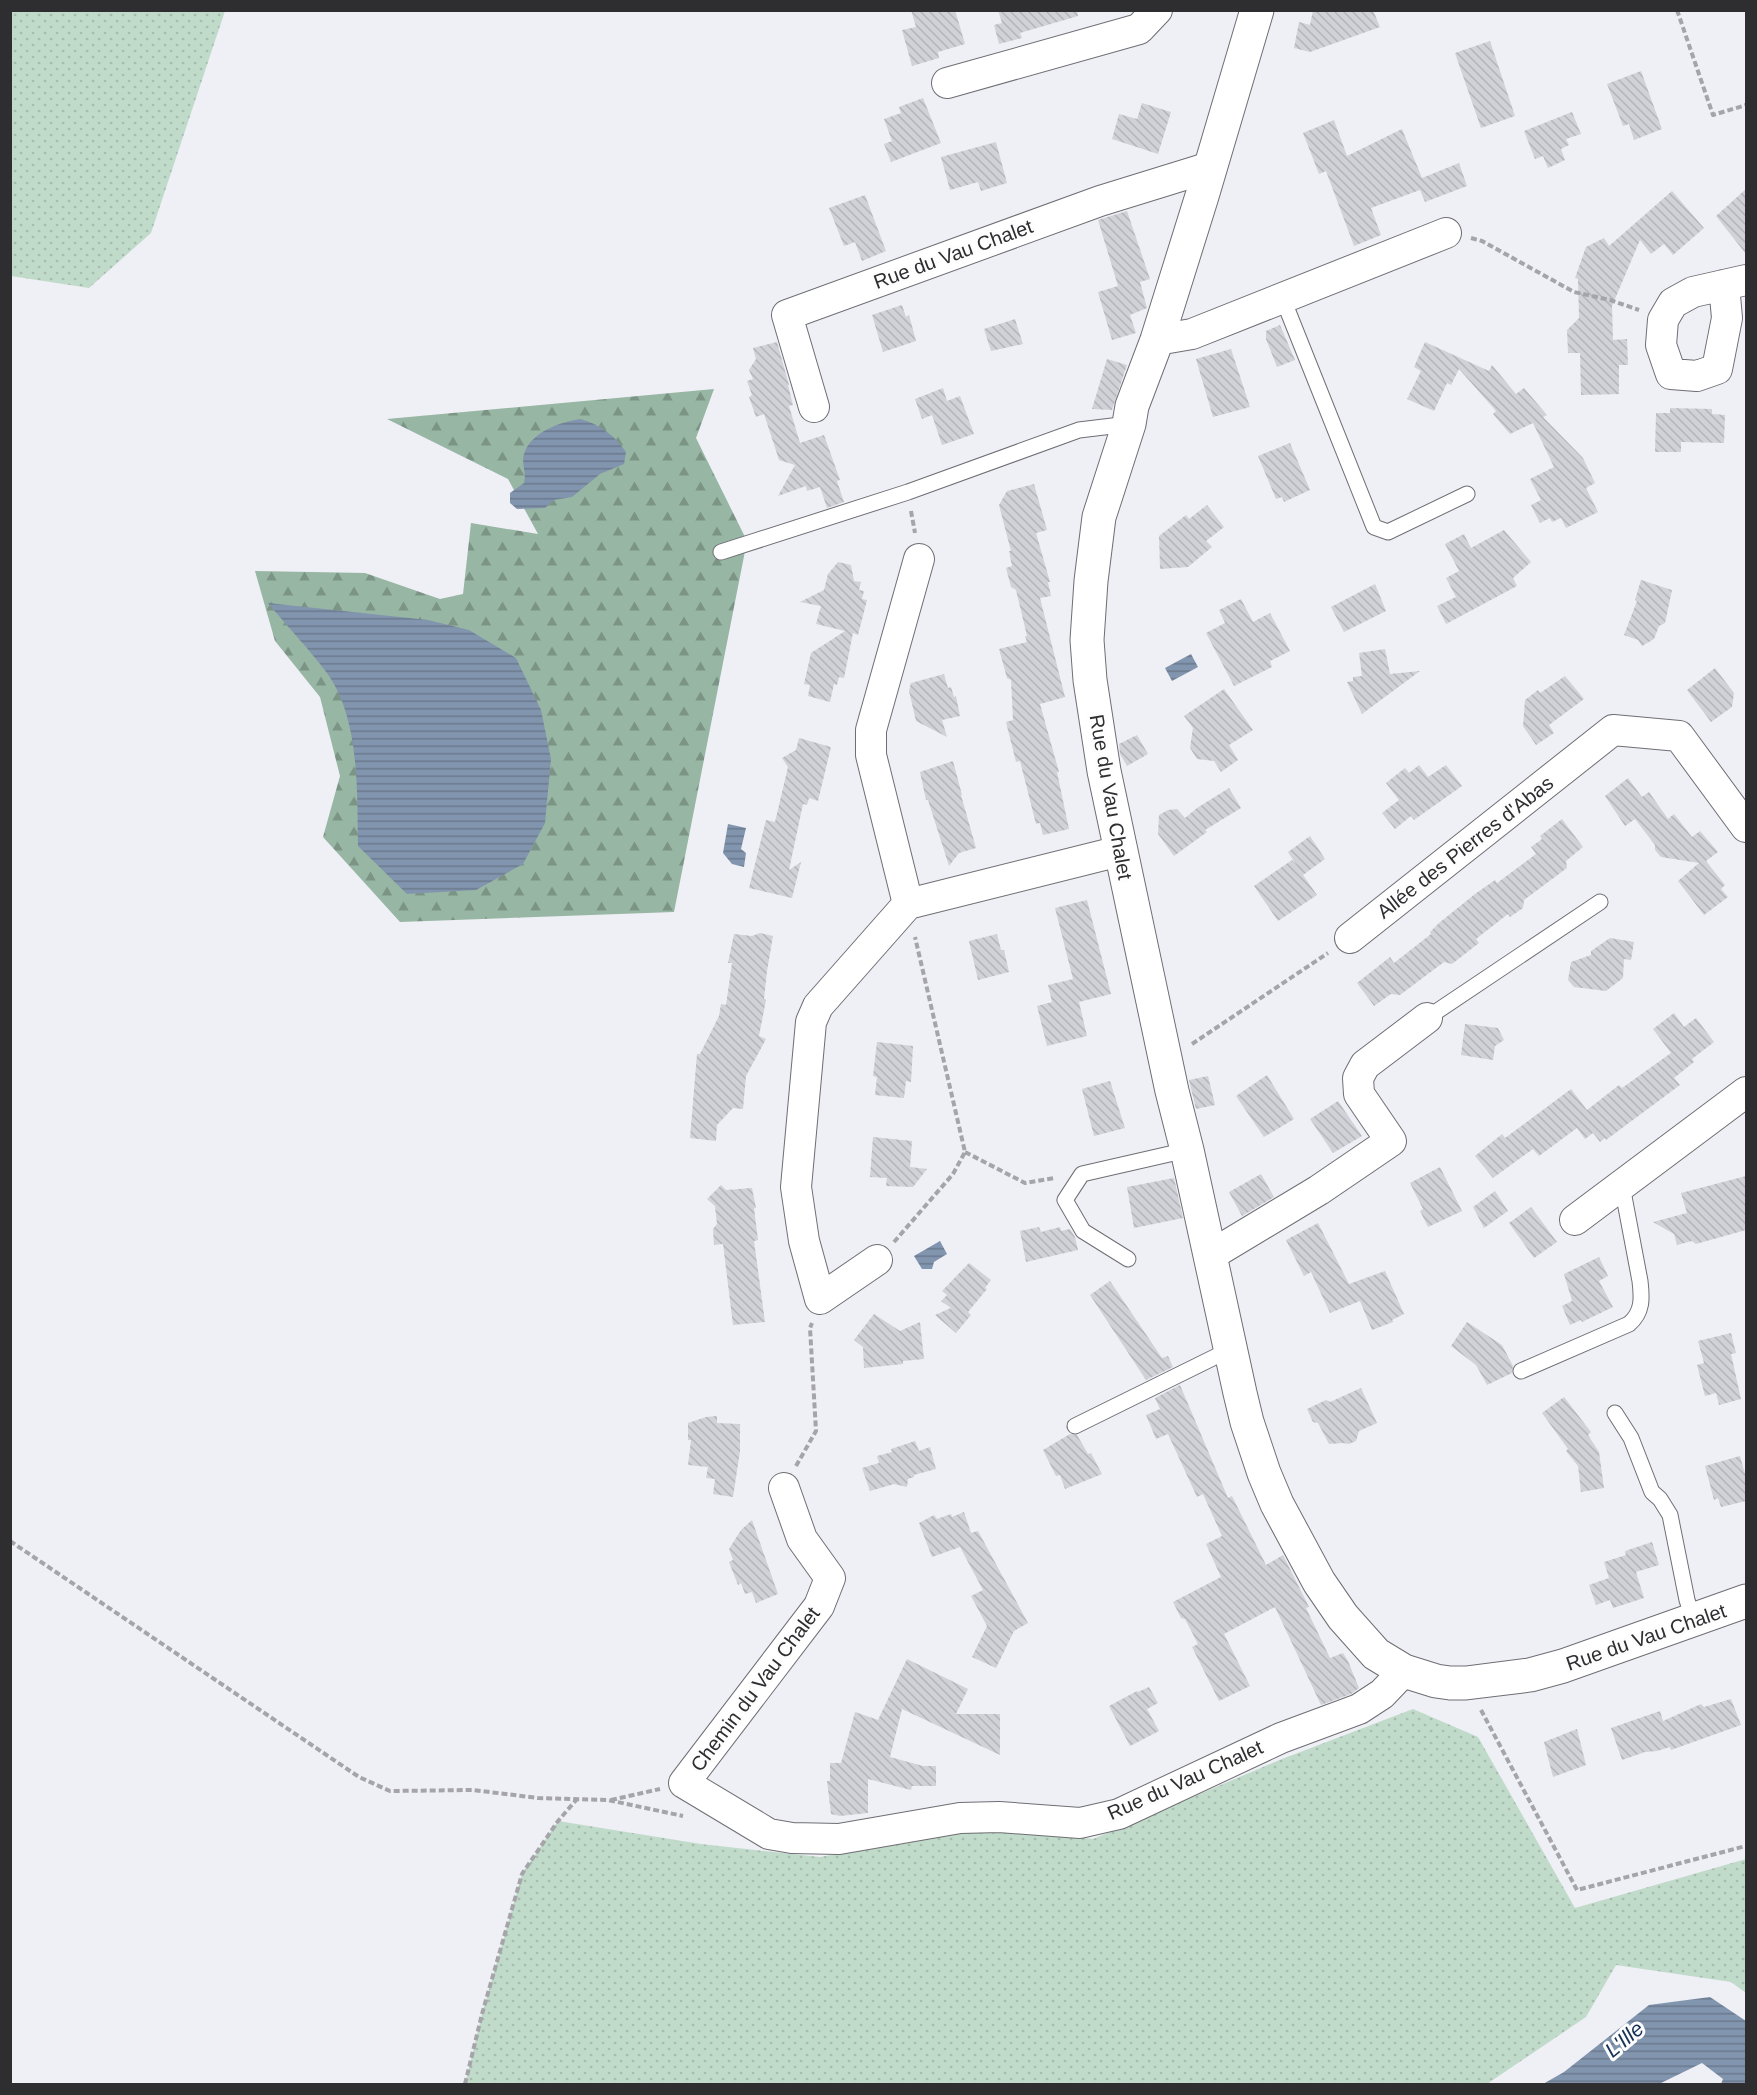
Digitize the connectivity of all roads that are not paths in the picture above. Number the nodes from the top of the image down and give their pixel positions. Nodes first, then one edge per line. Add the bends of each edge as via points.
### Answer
1 (1157, 10) edge
2 (1257, 10) edge
3 (947, 83) dead end
4 (1210, 167) junction
5 (1446, 233) road end
6 (1735, 283) edge
7 (1283, 299) junction
8 (1157, 340) junction
9 (814, 407) dead end
10 (1129, 424) junction
11 (1467, 494) dead end
12 (721, 552) dead end
13 (919, 559) road end
14 (1746, 827) edge
15 (1120, 851) junction
16 (1600, 902) dead end
17 (908, 904) junction
18 (1350, 938) road end
19 (1427, 1018) joint
20 (1746, 1092) edge
21 (1188, 1150) junction
22 (1622, 1186) junction
23 (1575, 1220) dead end
24 (1211, 1255) junction
25 (878, 1260) road end
26 (1128, 1260) dead end
27 (1231, 1349) junction
28 (1521, 1371) dead end
29 (1615, 1413) dead end
30 (1075, 1426) dead end
31 (784, 1488) road end
32 (1746, 1601) edge
33 (1694, 1621) junction
34 (1404, 1671) junction
35 (769, 1834) joint

1 - 3 street via 1139,29
2 - 4 street, Rue du Vau Chalet
4 - 8 street, Rue du Vau Chalet
4 - 9 street, Rue du Vau Chalet via 1101,201 787,315
5 - 7 street
6 - 6 street via 1693,292 1673,303 1663,320 1661,345 1671,374 1697,376 1717,369
7 - 8 street via 1192,334
7 - 11 lane via 1374,526 1388,532
8 - 10 street, Rue du Vau Chalet
10 - 12 lane via 1079,430 908,492
10 - 15 street, Rue du Vau Chalet via 1099,517 1088,640 1090,680
13 - 17 street via 871,730 871,755
14 - 18 street, Allée des Pierres d'Abas via 1679,736 1613,729
15 - 17 street
15 - 21 street, Rue du Vau Chalet via 1164,1058
16 - 19 lane
17 - 25 street via 828,993 811,1022 796,1187 804,1241 820,1299
19 - 24 street via 1365,1065 1358,1078 1359,1094 1391,1141
20 - 22 street
21 - 24 street, Rue du Vau Chalet
21 - 26 lane via 1082,1174 1065,1200 1083,1231
22 - 23 street
22 - 28 lane via 1640,1281 1640,1311 1629,1324
24 - 27 street, Rue du Vau Chalet
27 - 30 lane
27 - 34 street, Rue du Vau Chalet via 1247,1422 1277,1504 1319,1582 1361,1640
29 - 33 lane via 1631,1438 1652,1492 1670,1515
31 - 35 street, Chemin du Vau Chalet via 802,1539 830,1578 819,1606 684,1784
32 - 33 street, Rue du Vau Chalet
33 - 34 street, Rue du Vau Chalet via 1530,1675 1466,1683 1436,1681
34 - 35 street, Rue du Vau Chalet via 1382,1694 1359,1709 1281,1738 1119,1814 1080,1823 960,1818 839,1839

